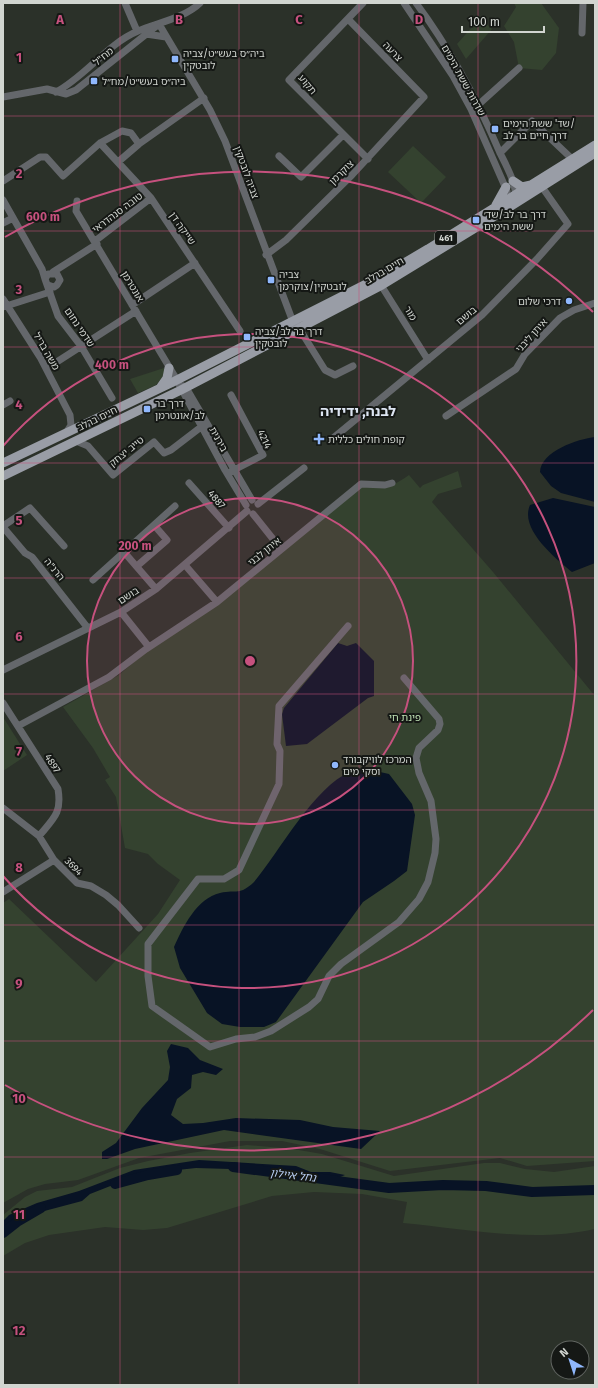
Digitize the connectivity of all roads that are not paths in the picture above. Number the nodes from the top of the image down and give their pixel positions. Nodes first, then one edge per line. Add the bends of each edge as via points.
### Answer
1 (125, 3) edge
2 (364, 3) edge
3 (404, 3) edge
4 (416, 3) edge
5 (583, 3) edge
6 (197, 4) edge
7 (348, 19) junction
8 (159, 24) junction
9 (137, 31) junction
10 (582, 33) dead end
11 (146, 34) junction
12 (166, 37) junction
13 (519, 68) dead end
14 (56, 92) junction
15 (3, 96) edge
16 (424, 97) joint
17 (204, 98) junction
18 (480, 105) junction
19 (471, 109) junction
20 (343, 135) junction
21 (100, 143) junction
22 (139, 144) junction
23 (595, 145) edge
24 (595, 152) edge
25 (500, 153) junction
26 (279, 156) dead end
27 (569, 156) dead end
28 (368, 159) junction
29 (118, 162) junction
30 (3, 181) edge
31 (509, 184) junction
32 (537, 186) junction
33 (151, 198) junction
34 (514, 199) junction
35 (3, 200) edge
36 (77, 201) dead end
37 (492, 209) junction
38 (13, 218) junction
39 (3, 224) edge
40 (96, 242) junction
41 (266, 254) junction
42 (196, 263) junction
43 (53, 272) junction
44 (378, 282) junction
45 (48, 286) junction
46 (595, 303) edge
47 (4, 304) edge
48 (134, 308) junction
49 (296, 326) junction
50 (240, 331) dead end
51 (81, 346) junction
52 (428, 360) junction
53 (52, 365) dead end
54 (353, 366) dead end
55 (169, 368) junction
56 (176, 380) junction
57 (160, 388) junction
58 (183, 389) junction
59 (231, 395) dead end
60 (112, 398) dead end
61 (10, 401) dead end
62 (3, 405) edge
63 (70, 415) junction
64 (446, 416) dead end
65 (85, 424) junction
66 (201, 427) junction
67 (66, 433) junction
68 (88, 435) junction
69 (332, 439) dead end
70 (76, 441) junction
71 (88, 446) junction
72 (3, 463) edge
73 (304, 468) dead end
74 (230, 472) junction
75 (3, 476) edge
76 (392, 482) dead end
77 (190, 483) dead end
78 (175, 506) dead end
79 (252, 508) junction
80 (154, 525) junction
81 (3, 526) edge
82 (229, 528) junction
83 (64, 546) dead end
84 (283, 548) junction
85 (124, 552) junction
86 (185, 565) junction
87 (137, 566) junction
88 (93, 580) dead end
89 (156, 589) junction
90 (217, 602) junction
91 (121, 612) junction
92 (348, 626) dead end
93 (87, 627) junction
94 (149, 647) junction
95 (3, 670) edge
96 (404, 678) dead end
97 (3, 703) edge
98 (18, 726) junction
99 (3, 808) edge
100 (39, 836) junction
101 (54, 860) junction
102 (3, 892) edge
103 (139, 928) dead end

1 - 9 street
2 - 7 street, תקוע
3 - 19 street, שדרות ששת הימים via 446,64
4 - 18 street, שדרות ששת הימים via 460,67
5 - 10 street
6 - 8 street, מח"ל
7 - 16 street, צרעה
7 - 20 street, תקוע via 289,80
8 - 9 street, מח"ל
8 - 11 street, מח"ל
8 - 12 street, צביה לובטקין
9 - 14 street, מח"ל
11 - 12 street
11 - 14 street, מח"ל via 76,90 66,94
12 - 17 street, צביה לובטקין
13 - 18 street
14 - 15 street, מח"ל via 47,89
16 - 28 street, צוקרמן
17 - 22 street
17 - 41 street, צביה לובטקין via 225,141
18 - 19 street
18 - 25 street, שדרות ששת הימים
19 - 31 street, שדרות ששת הימים
20 - 26 street via 301,178
20 - 28 street, תקוע
21 - 22 street via 126,131 131,133
21 - 29 street, שייקה דן
21 - 30 street via 63,176 46,157 40,157
22 - 29 street
23 - 32 main road, חיים ברלב / 461
24 - 32 main road, חיים ברלב / 461
25 - 27 street via 532,121
25 - 31 street, שדרות ששת הימים
28 - 41 street, צוקרמן via 286,240
29 - 33 street, שייקה דן
31 - 32 main road via 522,187
31 - 34 street, שדרות ששת הימים
31 - 37 main road
32 - 34 main road, חיים ברלב / 461
32 - 52 street, בושם via 568,224 482,315
33 - 40 street, טובה סנהדראי
33 - 42 street, שייקה דן
34 - 37 main road, חיים ברלב / 461
34 - 44 main road, חיים ברלב / 461
35 - 38 street, שדמי נחום
36 - 40 street, אונטרמן via 76,211
37 - 44 main road, חיים ברלב / 461
38 - 39 street
38 - 45 street, שדמי נחום via 42,269
40 - 43 street, טובה סנהדראי
40 - 48 street, אונטרמן
41 - 49 street, צביה לובטקין
42 - 48 street
42 - 50 street, שייקה דן
43 - 45 street via 48,274
43 - 45 street via 60,277 59,282 54,287
44 - 49 main road, חיים ברלב / 461
44 - 52 street, מור
45 - 47 street
45 - 51 street, שדמי נחום via 58,316
46 - 64 street, איתן ליבני via 560,318 525,354 516,370
47 - 63 street, משה בריל via 40,357
48 - 51 street
48 - 55 street, אונטרמן
49 - 54 street, צביה לובטקין via 325,370 334,375
49 - 56 main road, חיים ברלב / 461
49 - 58 main road, חיים ברלב / 461
51 - 53 street
51 - 60 street, שדמי נחום
52 - 69 street, בושם
55 - 56 street, אונטרמן
55 - 57 main road via 167,378
56 - 57 main road, חיים ברלב / 461
56 - 58 street, בירנית
57 - 65 main road, חיים ברלב / 461
58 - 66 street, בירנית
58 - 68 main road, חיים ברלב / 461
58 - 74 street, בירנית
59 - 74 street, 4214 via 263,455
61 - 62 street
63 - 65 street via 76,421
63 - 67 street via 71,425
65 - 67 main road, חיים ברלב / 461
66 - 71 street, טייב יצחק via 164,453 154,442 113,475
66 - 74 street, בירנית
67 - 72 main road, חיים ברלב / 461
68 - 70 main road, חיים ברלב / 461
68 - 71 street
70 - 71 street, טייב יצחק
70 - 75 main road, חיים ברלב / 461
73 - 79 street, בושם
74 - 79 street, בירנית
76 - 84 street, איתן לבני via 385,485 361,484
77 - 82 street, 4887
78 - 80 street
79 - 82 street, בושם
79 - 84 street, בירנית
80 - 85 street
80 - 87 street via 167,540
81 - 83 street via 30,508
81 - 93 street, הרנ"ה
82 - 86 street, בושם
84 - 90 street, איתן לבני
85 - 87 street
85 - 88 street
86 - 89 street, בושם
86 - 90 street
87 - 89 street
89 - 91 street, בושם
90 - 94 street, איתן לבני
91 - 93 street, בושם
91 - 94 street
92 - 96 street via 279,706 279,784 239,870 224,878 198,879 148,944 148,976 152,1006 210,1047 236,1039 255,1037 309,1007 318,998 328,976 399,922 419,898 428,882 436,839 431,802 419,773 416,758 419,748 438,730 440,724 439,719
93 - 95 street, בושם
94 - 98 street, איתן לבני via 109,677
97 - 98 street, 4897
98 - 100 street, 4897 via 58,789 60,802 56,815
99 - 100 street, 3694
100 - 101 street, 3694
101 - 102 street
101 - 103 street, 3694 via 77,883 91,886 106,895

